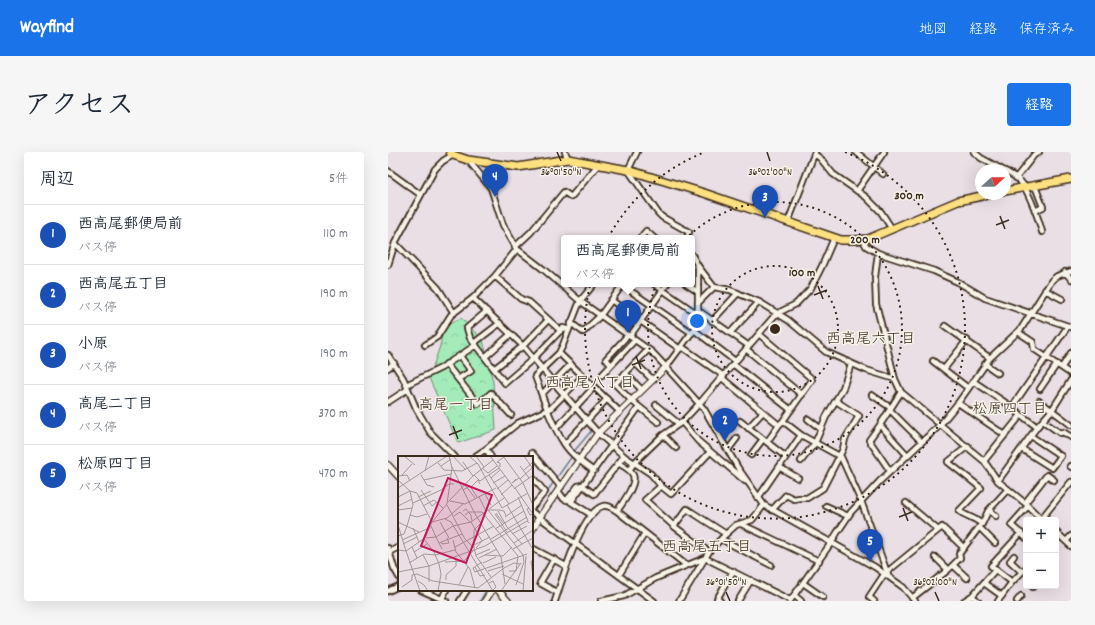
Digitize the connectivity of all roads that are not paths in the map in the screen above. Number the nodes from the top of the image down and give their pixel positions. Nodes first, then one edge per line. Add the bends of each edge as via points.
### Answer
1 (564, 152) edge
2 (637, 152) edge
3 (856, 152) edge
4 (884, 152) edge
5 (974, 152) edge
6 (1039, 152) edge
7 (815, 153) edge
8 (457, 154) edge
9 (568, 159) junction
10 (468, 160) junction
11 (992, 164) edge
12 (598, 165) junction
13 (874, 166) junction
14 (628, 170) junction
15 (388, 171) edge
16 (883, 174) dead end
17 (1011, 175) edge
18 (1016, 178) junction
19 (1071, 179) edge
20 (1035, 186) junction
21 (1024, 188) junction
22 (1011, 190) edge
23 (857, 191) junction
24 (420, 195) junction
25 (975, 197) edge
26 (1035, 211) junction
27 (788, 222) junction
28 (892, 230) junction
29 (1042, 232) dead end
30 (643, 235) edge
31 (651, 235) edge
32 (688, 235) edge
33 (834, 238) junction
34 (863, 239) junction
35 (396, 244) junction
36 (516, 248) junction
37 (878, 253) junction
38 (695, 260) edge
39 (695, 264) edge
40 (388, 265) edge
41 (698, 265) junction
42 (1071, 271) edge
43 (1065, 272) junction
44 (495, 276) junction
45 (1071, 279) edge
46 (561, 285) edge
47 (564, 287) edge
48 (592, 287) edge
49 (621, 287) edge
50 (627, 287) edge
51 (658, 287) edge
52 (665, 287) edge
53 (690, 287) edge
54 (714, 287) junction
55 (663, 290) junction
56 (1045, 290) junction
57 (698, 292) junction
58 (738, 293) junction
59 (474, 298) junction
60 (1062, 299) dead end
61 (611, 300) junction
62 (580, 301) junction
63 (759, 302) junction
64 (698, 303) junction
65 (652, 305) junction
66 (487, 312) junction
67 (454, 313) junction
68 (699, 313) junction
69 (1030, 313) junction
70 (776, 314) junction
71 (600, 316) junction
72 (548, 320) junction
73 (641, 320) junction
74 (712, 321) junction
75 (500, 322) junction
76 (571, 323) junction
77 (945, 326) dead end
78 (1070, 326) edge
79 (569, 330) junction
80 (560, 331) junction
81 (693, 332) junction
82 (1018, 332) junction
83 (730, 333) junction
84 (511, 334) junction
85 (759, 334) junction
86 (629, 336) junction
87 (635, 340) junction
88 (967, 340) junction
89 (475, 344) junction
90 (425, 345) dead end
91 (523, 346) junction
92 (681, 348) junction
93 (747, 348) junction
94 (648, 350) junction
95 (559, 353) junction
96 (1071, 353) edge
97 (388, 355) edge
98 (460, 356) junction
99 (485, 357) junction
100 (1046, 357) junction
101 (534, 358) junction
102 (990, 358) junction
103 (933, 361) dead end
104 (394, 363) junction
105 (635, 363) junction
106 (734, 363) junction
107 (446, 364) junction
108 (571, 364) junction
109 (851, 364) junction
110 (985, 364) junction
111 (1057, 364) junction
112 (611, 365) junction
113 (666, 366) junction
114 (1062, 367) junction
115 (388, 368) edge
116 (543, 369) junction
117 (944, 369) junction
118 (494, 370) junction
119 (625, 373) junction
120 (998, 373) dead end
121 (1071, 374) edge
122 (602, 375) dead end
123 (583, 376) junction
124 (723, 377) junction
125 (458, 379) junction
126 (895, 379) junction
127 (653, 380) junction
128 (1071, 380) edge
129 (973, 381) junction
130 (554, 383) junction
131 (1069, 386) edge
132 (407, 387) junction
133 (594, 387) junction
134 (968, 388) junction
135 (1040, 389) dead end
136 (642, 390) junction
137 (901, 392) junction
138 (542, 394) junction
139 (565, 395) junction
140 (802, 395) junction
141 (872, 395) dead end
142 (607, 399) junction
143 (632, 401) junction
144 (836, 401) junction
145 (1039, 401) dead end
146 (388, 402) edge
147 (958, 403) junction
148 (699, 404) junction
149 (656, 405) dead end
150 (639, 407) junction
151 (1012, 407) junction
152 (576, 408) junction
153 (891, 409) junction
154 (791, 410) junction
155 (1052, 410) junction
156 (548, 411) junction
157 (619, 412) junction
158 (763, 412) junction
159 (511, 415) dead end
160 (1021, 415) junction
161 (808, 419) dead end
162 (587, 420) junction
163 (740, 421) dead end
164 (1043, 421) junction
165 (658, 422) dead end
166 (681, 423) junction
167 (781, 423) junction
168 (880, 425) junction
169 (940, 425) junction
170 (1071, 425) edge
171 (1038, 427) junction
172 (556, 428) junction
173 (748, 428) junction
174 (821, 428) junction
175 (598, 433) junction
176 (801, 435) junction
177 (1005, 435) junction
178 (663, 436) junction
179 (1031, 436) junction
180 (1071, 437) edge
181 (737, 438) dead end
182 (765, 440) junction
183 (922, 442) junction
184 (815, 443) junction
185 (565, 444) junction
186 (612, 445) junction
187 (968, 446) junction
188 (676, 448) dead end
189 (1022, 449) junction
190 (486, 450) junction
191 (728, 450) junction
192 (710, 452) junction
193 (532, 453) dead end
194 (751, 455) dead end
195 (453, 456) edge
196 (476, 456) edge
197 (490, 456) edge
198 (624, 456) junction
199 (839, 456) junction
200 (908, 456) junction
201 (786, 457) junction
202 (534, 459) edge
203 (579, 460) junction
204 (802, 461) dead end
205 (984, 461) junction
206 (635, 462) junction
207 (618, 463) junction
208 (388, 465) edge
209 (779, 466) junction
210 (629, 470) junction
211 (594, 471) junction
212 (890, 471) junction
213 (398, 476) edge
214 (533, 478) edge
215 (798, 478) dead end
216 (1054, 480) dead end
217 (998, 481) junction
218 (1071, 482) edge
219 (750, 485) junction
220 (583, 486) junction
221 (661, 486) junction
222 (560, 489) junction
223 (1008, 489) junction
224 (758, 498) junction
225 (861, 501) junction
226 (906, 503) dead end
227 (1026, 504) junction
228 (764, 505) junction
229 (533, 506) edge
230 (826, 506) dead end
231 (772, 510) junction
232 (989, 510) junction
233 (617, 511) junction
234 (533, 513) edge
235 (592, 515) junction
236 (848, 516) junction
237 (996, 516) dead end
238 (1039, 517) edge
239 (1043, 517) edge
240 (539, 518) junction
241 (741, 524) junction
242 (980, 525) junction
243 (674, 526) junction
244 (533, 528) edge
245 (938, 530) junction
246 (645, 533) junction
247 (1021, 533) joint
248 (726, 534) junction
249 (1059, 536) edge
250 (1071, 536) edge
251 (721, 539) junction
252 (1066, 541) junction
253 (576, 543) junction
254 (831, 543) junction
255 (995, 543) dead end
256 (1071, 546) edge
257 (533, 548) edge
258 (964, 548) junction
259 (389, 550) edge
260 (709, 552) junction
261 (1014, 556) dead end
262 (935, 557) dead end
263 (705, 558) junction
264 (554, 559) junction
265 (818, 561) junction
266 (686, 565) junction
267 (771, 565) dead end
268 (953, 565) junction
269 (566, 566) junction
270 (996, 569) junction
271 (948, 570) junction
272 (733, 571) junction
273 (1022, 572) joint
274 (887, 574) junction
275 (398, 575) edge
276 (619, 575) junction
277 (967, 578) dead end
278 (751, 580) junction
279 (1012, 582) junction
280 (803, 583) junction
281 (984, 583) junction
282 (398, 587) edge
283 (637, 589) junction
284 (423, 591) edge
285 (466, 591) edge
286 (491, 591) edge
287 (499, 591) edge
288 (388, 592) edge
289 (558, 593) junction
290 (794, 595) junction
291 (972, 596) junction
292 (1002, 596) junction
293 (1021, 596) dead end
294 (823, 597) dead end
295 (914, 599) edge
296 (444, 600) edge
297 (460, 601) edge
298 (485, 601) edge
299 (508, 601) edge
300 (555, 601) edge
301 (601, 601) edge
302 (654, 601) edge
303 (679, 601) edge
304 (720, 601) edge
305 (738, 601) edge
306 (790, 601) edge
307 (801, 601) edge
308 (874, 601) edge
309 (964, 601) edge
310 (978, 601) edge
311 (998, 601) edge
312 (1017, 601) edge

1 - 9 street
2 - 14 street
3 - 13 street
4 - 13 street
5 - 11 street
6 - 18 street
7 - 23 street via 833,174
7 - 27 street
8 - 10 main road
8 - 24 street via 443,161 435,169
9 - 10 main road via 518,167
9 - 12 main road
10 - 36 street via 491,188 503,225
12 - 14 main road
12 - 36 street via 571,197 564,192
13 - 16 street
13 - 23 street
14 - 27 main road
14 - 32 street via 662,217 689,232
15 - 24 street
17 - 18 street
18 - 21 street
19 - 20 main road
20 - 21 main road
20 - 26 street via 1043,207
21 - 22 main road
21 - 26 street
23 - 28 street via 881,212
24 - 35 street
25 - 28 main road via 958,201
26 - 29 street
27 - 33 main road
28 - 34 main road
30 - 31 street via 646,231
33 - 34 main road
33 - 70 street via 811,288 796,304
34 - 37 street via 866,246
35 - 40 street
35 - 67 street via 438,288
36 - 44 street
36 - 46 street
37 - 69 street via 934,272 985,298
37 - 126 street via 875,277 876,304
38 - 41 street
39 - 41 street
41 - 54 street
41 - 57 street
42 - 43 street
43 - 45 street
43 - 56 street via 1052,280
44 - 59 street
44 - 72 street
47 - 62 street
48 - 62 street
49 - 61 street
50 - 65 street
51 - 55 street
52 - 55 street
53 - 57 street
54 - 58 street
54 - 64 street
55 - 65 street
55 - 68 street
56 - 60 street
56 - 69 street
57 - 64 street
58 - 63 street
58 - 74 street
59 - 66 street
59 - 67 street
61 - 71 street
61 - 73 street
62 - 71 street
62 - 76 street
63 - 70 street
63 - 83 street
64 - 68 street
65 - 73 street
65 - 81 street
66 - 75 street
66 - 89 street via 467,328
67 - 90 street via 436,337
68 - 74 street
68 - 81 street via 698,324
69 - 78 street
69 - 82 street
70 - 85 street
70 - 109 street via 788,320 826,352
71 - 76 street via 583,332
71 - 86 street
72 - 80 street
72 - 91 street
73 - 86 street
73 - 92 street
74 - 83 street
75 - 84 street
75 - 89 street
76 - 79 street
77 - 88 street
78 - 100 street
79 - 80 street via 563,328
79 - 95 street
80 - 101 street
81 - 92 street
81 - 106 street
82 - 100 street via 1033,342 1034,349
82 - 102 street
83 - 93 street
84 - 91 street
84 - 99 street
85 - 93 street
85 - 140 street via 811,378
86 - 87 street
86 - 112 street via 606,359
87 - 94 street
87 - 112 street
88 - 102 street
88 - 117 street
89 - 98 street
89 - 99 street
91 - 101 street
91 - 118 street
92 - 113 street
92 - 124 street
93 - 106 street
93 - 140 street
94 - 105 street
94 - 113 street
95 - 108 street
95 - 116 street
96 - 114 street
97 - 104 street
98 - 107 street
98 - 125 street via 471,371
99 - 118 street
100 - 111 street
100 - 151 street
101 - 116 street
101 - 118 street via 505,383
102 - 110 street
103 - 117 street
104 - 115 street
104 - 132 street
105 - 119 street
105 - 127 street
106 - 124 street
106 - 154 street
107 - 125 street
107 - 132 street
108 - 123 street
108 - 130 street
109 - 126 street
109 - 144 street
110 - 120 street
110 - 129 street
111 - 114 street
111 - 135 street
112 - 122 street
113 - 127 street
113 - 148 street
114 - 121 street
116 - 130 street
116 - 138 street via 535,376
117 - 134 street
119 - 136 street
119 - 143 street via 615,384
123 - 133 street
123 - 139 street
124 - 148 street
124 - 158 street
125 - 159 street via 478,404 491,393
126 - 137 street
127 - 136 street
128 - 131 street
129 - 134 street
129 - 151 street
130 - 138 street
130 - 139 street
131 - 155 street
132 - 146 street
132 - 195 street via 430,432
133 - 142 street
133 - 152 street
134 - 147 street
136 - 143 street
137 - 153 street
137 - 169 street
138 - 156 street
139 - 152 street
139 - 156 street
140 - 154 street
141 - 153 street
142 - 157 street
142 - 162 street
143 - 150 street
143 - 157 street
144 - 174 street
144 - 199 street via 859,416 845,439
145 - 155 street
147 - 169 street
147 - 177 street
148 - 166 street
148 - 191 street via 709,416
149 - 166 street
150 - 165 street
150 - 186 street
151 - 160 street
152 - 162 street
152 - 172 street
153 - 168 street
153 - 183 street
154 - 167 street
155 - 164 street
155 - 170 street
156 - 172 street
156 - 190 street via 518,423
157 - 175 street
158 - 167 street
158 - 173 street
160 - 171 street
160 - 177 street
161 - 174 street
162 - 175 street
162 - 185 street
163 - 173 street
164 - 171 street
164 - 180 street
166 - 178 street
166 - 192 street
167 - 176 street
167 - 182 street
168 - 200 street
168 - 212 street via 869,440
169 - 183 street
169 - 187 street
171 - 179 street
172 - 185 street
173 - 182 street
174 - 184 street
175 - 186 street
175 - 203 street
176 - 184 street
176 - 201 street
177 - 205 street
178 - 188 street
178 - 206 street
179 - 189 street
179 - 189 street via 1061,456 1052,468
181 - 191 street
182 - 194 street
182 - 201 street
183 - 200 street
184 - 199 street
184 - 204 street
185 - 203 street
186 - 198 street
186 - 211 street
187 - 205 street
187 - 242 street via 948,462 981,488 959,511 968,517 974,517
189 - 217 street
190 - 196 street
190 - 197 street
191 - 219 street
192 - 219 street
192 - 221 street via 671,494
193 - 202 street
198 - 206 street
198 - 207 street
199 - 225 street
199 - 231 street via 823,488 807,498 794,499 786,496
200 - 212 street
201 - 209 street
202 - 222 street
203 - 211 street
203 - 222 street
205 - 217 street
206 - 210 street
206 - 221 street via 651,474
207 - 210 street
207 - 220 street via 594,494
208 - 213 street
209 - 215 street
209 - 224 street
210 - 233 street via 634,479
211 - 220 street
212 - 225 street
214 - 229 street via 545,492
216 - 227 street via 1047,475
217 - 223 street
218 - 239 street
219 - 224 street
220 - 222 street via 578,486 567,500
220 - 235 street via 571,502
221 - 243 street via 645,500
222 - 240 street
223 - 227 street
223 - 232 street
224 - 228 street
225 - 236 street
225 - 274 street
226 - 245 street
227 - 238 street
227 - 247 street via 1011,525
228 - 231 street
228 - 241 street via 752,520
230 - 236 street
231 - 254 street
232 - 237 street
232 - 242 street
233 - 235 street via 604,506
233 - 246 street
234 - 240 street
235 - 253 street
236 - 254 street
240 - 244 street
240 - 253 street
241 - 248 street
241 - 265 street
242 - 255 street
242 - 258 street
243 - 248 street via 687,509
243 - 260 street
245 - 258 street via 942,527
245 - 274 street
246 - 266 street
246 - 276 street
247 - 270 street via 991,566
248 - 251 street
249 - 252 street
250 - 252 street
251 - 260 street
251 - 267 street
252 - 256 street
253 - 269 street
253 - 276 street
254 - 265 street
254 - 274 street
257 - 264 street
258 - 268 street via 959,554 960,558
259 - 275 street
260 - 263 street
261 - 273 street via 1010,561
262 - 271 street
263 - 266 street
263 - 272 street
263 - 303 street
264 - 269 street
264 - 289 street via 540,583
265 - 280 street
266 - 283 street
268 - 271 street
268 - 277 street
269 - 289 street
270 - 279 street
270 - 281 street
271 - 295 street
272 - 278 street
272 - 304 street via 717,599
273 - 279 street
274 - 295 street
274 - 308 street via 870,597
276 - 283 street
278 - 305 street
278 - 306 street
279 - 292 street
280 - 290 street
280 - 294 street
281 - 291 street
281 - 292 street
282 - 288 street
283 - 301 street via 624,596
283 - 302 street
284 - 296 street
285 - 297 street
286 - 298 street
287 - 299 street
289 - 300 street
290 - 306 street
290 - 307 street
291 - 309 street
291 - 310 street
292 - 311 street
293 - 312 street

